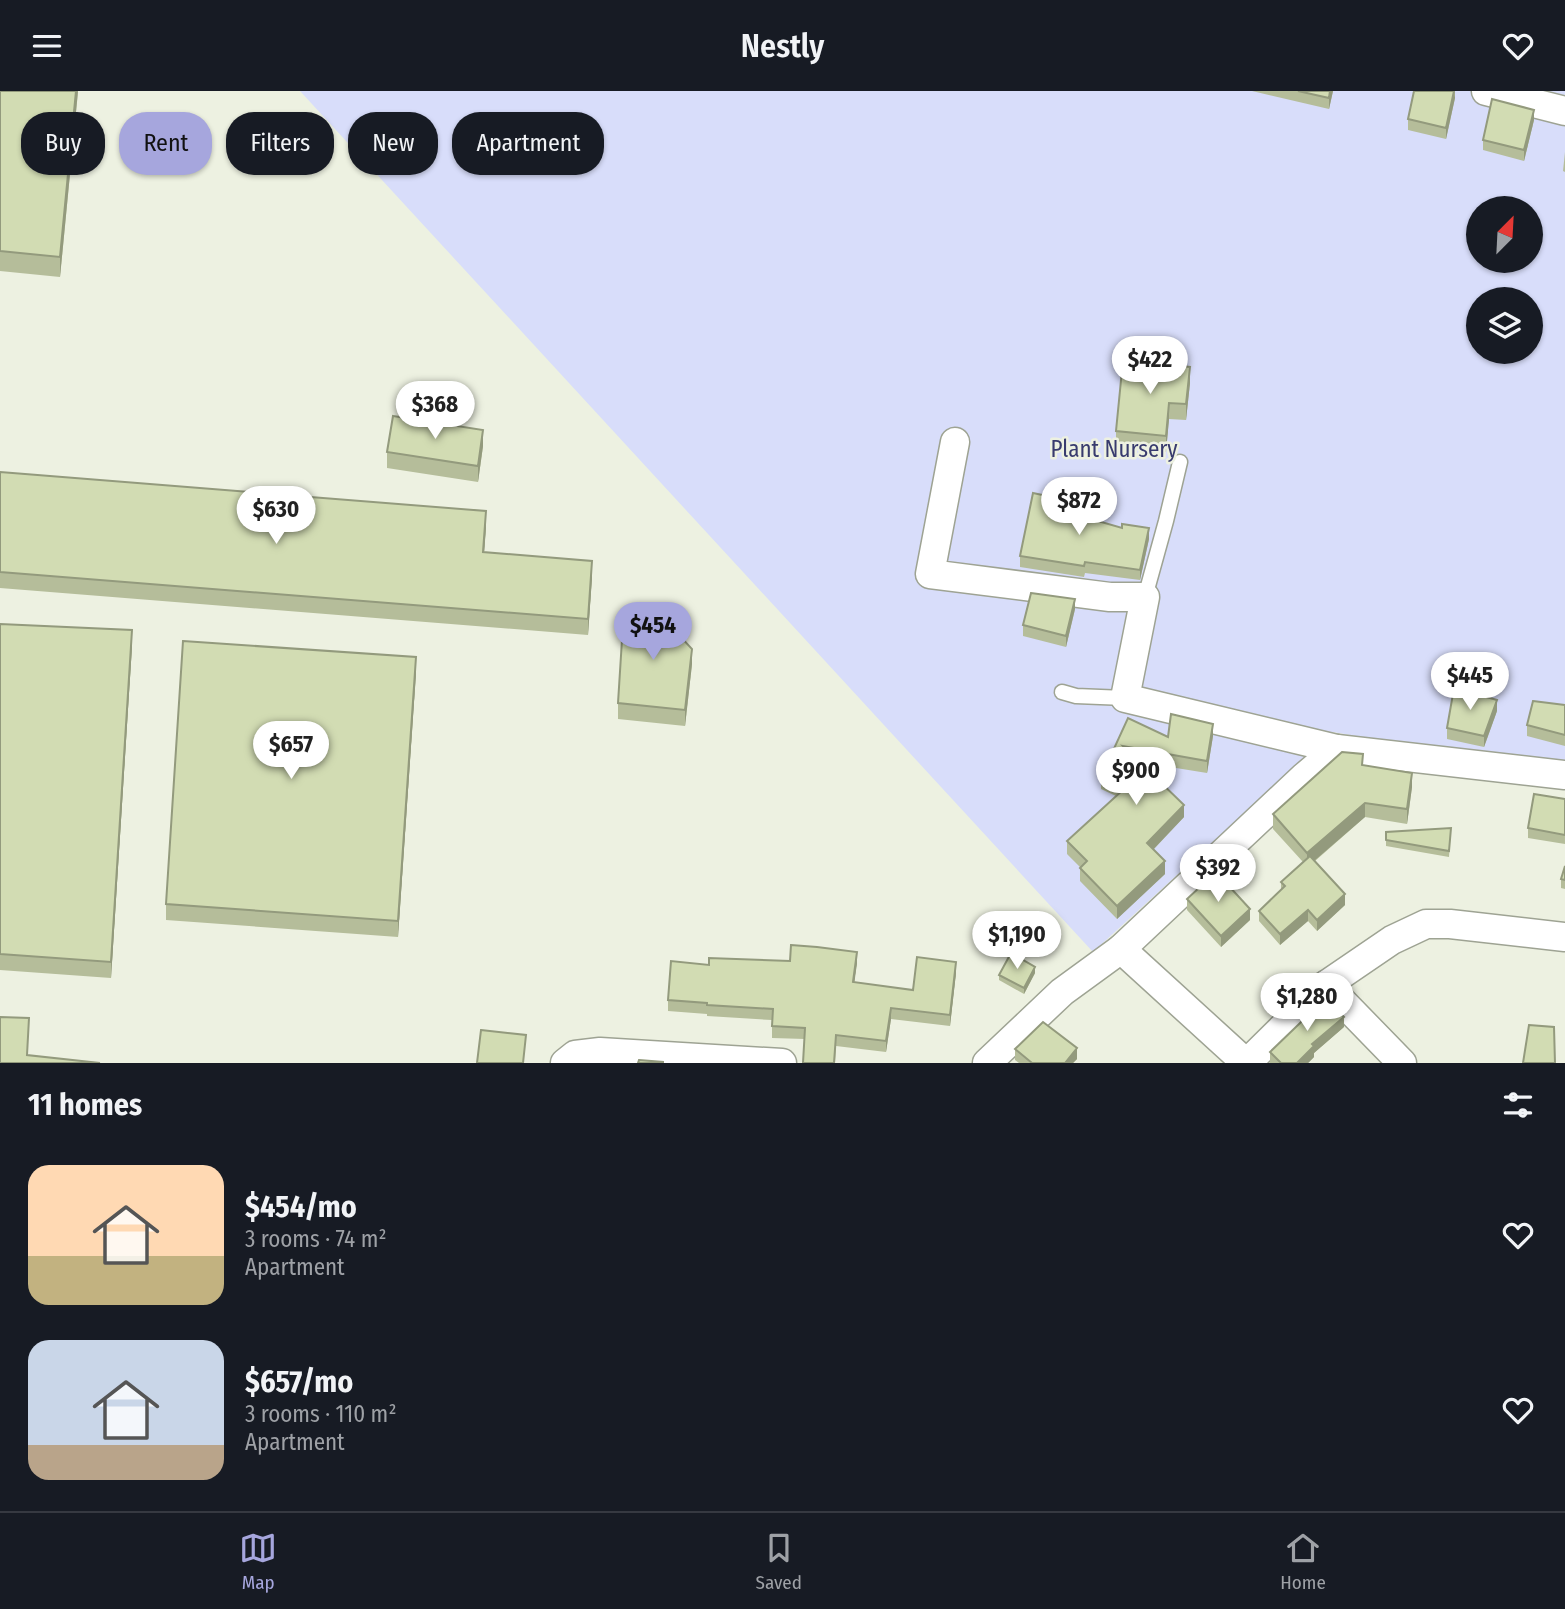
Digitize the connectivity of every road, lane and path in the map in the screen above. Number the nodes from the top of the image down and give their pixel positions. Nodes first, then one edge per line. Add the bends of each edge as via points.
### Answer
1 (1486, 91) edge
2 (1565, 111) edge
3 (955, 442) dead end
4 (1180, 462) dead end
5 (1145, 597) junction
6 (1062, 692) dead end
7 (1125, 698) junction
8 (1337, 749) junction
9 (1565, 775) edge
10 (1565, 937) edge
11 (1121, 949) junction
12 (1326, 985) junction
13 (565, 1063) edge
14 (782, 1063) edge
15 (987, 1063) edge
16 (1247, 1063) edge
17 (1402, 1063) edge

1 - 2 street
3 - 5 street via 930,574 1110,597
4 - 5 lane
5 - 7 street
6 - 7 lane
7 - 8 street
8 - 9 street
8 - 11 street
10 - 12 street via 1426,924 1392,940
11 - 15 street via 1062,992
11 - 16 street
12 - 16 street
12 - 17 street
13 - 14 street via 575,1055 600,1052

